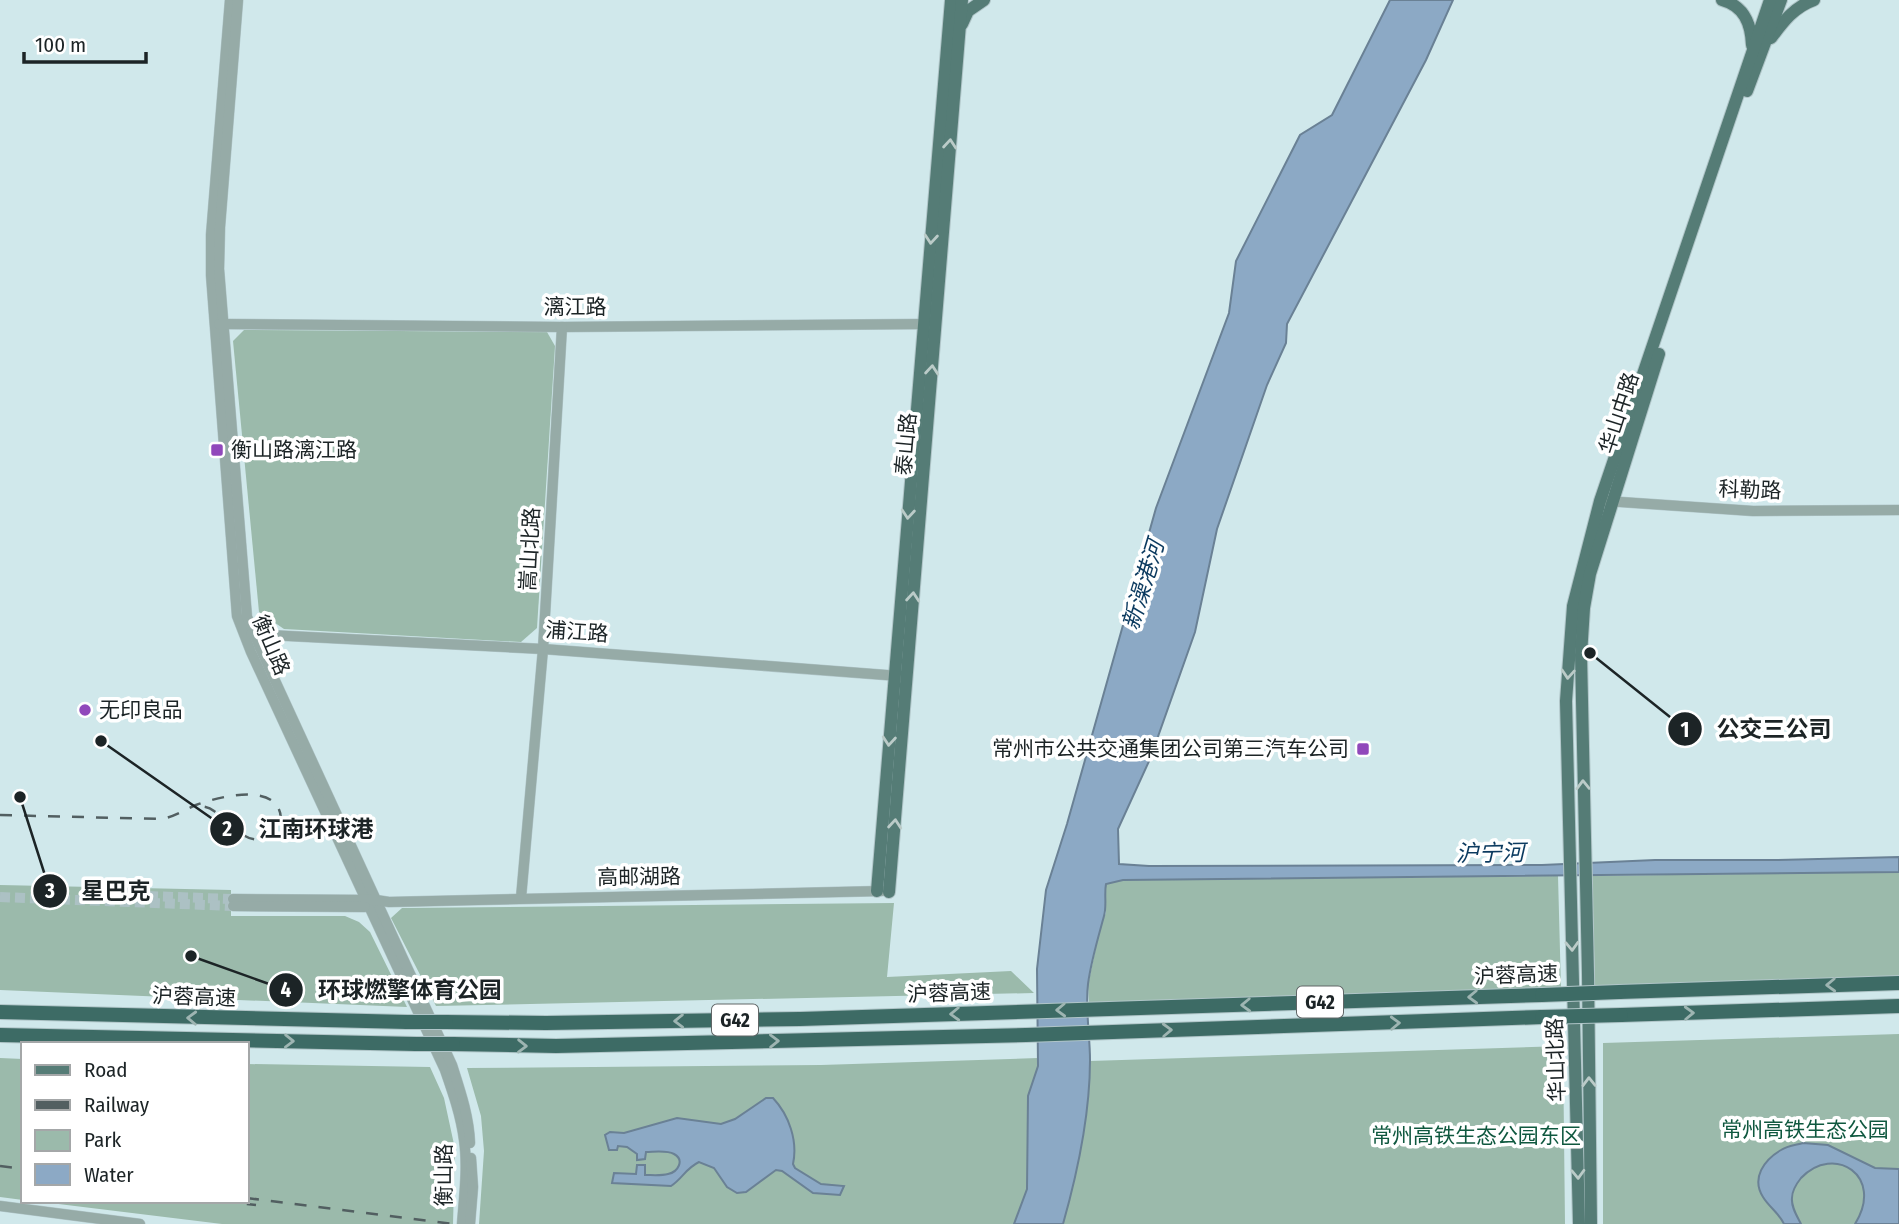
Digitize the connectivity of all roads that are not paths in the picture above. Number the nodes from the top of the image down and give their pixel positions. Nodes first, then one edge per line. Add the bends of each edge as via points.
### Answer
1 (230, 0) edge
2 (239, 0) edge
3 (951, 0) edge
4 (962, 0) edge
5 (984, 0) edge
6 (1722, 0) edge
7 (1770, 0) edge
8 (1781, 0) edge
9 (1814, 0) edge
10 (959, 31) junction
11 (1757, 50) junction
12 (218, 324) junction
13 (929, 324) junction
14 (562, 327) junction
15 (1606, 501) junction
16 (1899, 510) edge
17 (248, 634) junction
18 (543, 649) junction
19 (901, 676) junction
20 (1569, 852) joint
21 (1585, 854) joint
22 (883, 892) joint
23 (521, 898) junction
24 (233, 902) tunnel mouth
25 (376, 903) junction
26 (1899, 983) edge
27 (1899, 1006) edge
28 (0, 1012) edge
29 (0, 1035) edge
30 (0, 1206) edge
31 (140, 1224) edge
32 (462, 1224) edge
33 (470, 1224) edge
34 (1580, 1224) edge
35 (1591, 1224) edge

1 - 12 street, 衡山路 via 211,235
2 - 12 street, 衡山路 via 220,227
3 -> 13 main road, 泰山路
4 - 10 main road, 泰山路
5 - 10 main road via 968,11
6 - 11 main road via 1741,9
7 - 11 main road, 华山中路
8 - 11 main road, 华山中路
9 - 11 main road via 1787,16
13 -> 10 main road, 泰山路
11 - 15 main road, 华山中路
12 - 14 street, 漓江路
12 - 17 street, 衡山路 via 237,616
13 - 14 street, 漓江路
13 - 19 main road, 泰山路
14 - 18 street, 嵩山北路
15 - 16 street, 科勒路 via 1754,511
15 -> 20 main road, 华山中路 via 1573,606 1566,701
21 -> 15 main road, 华山中路 via 1581,655 1584,608
17 - 18 street, 浦江路
17 - 25 street, 衡山路
18 - 19 street, 浦江路
18 - 23 street, 嵩山北路
19 - 22 main road, 泰山路
20 -> 34 main road, 华山北路
35 -> 21 main road, 华山北路
22 - 23 street, 高邮湖路
23 - 25 street, 高邮湖路
24 - 25 street, 高邮湖路
25 - 32 street, 衡山路 via 459,1112 465,1141
25 - 33 street, 衡山路 via 460,1089 469,1128
26 -> 28 highway, 沪蓉高速 / G42, bridge via 546,1023
29 -> 27 highway, 沪蓉高速 / G42, bridge via 556,1046
30 - 31 street

